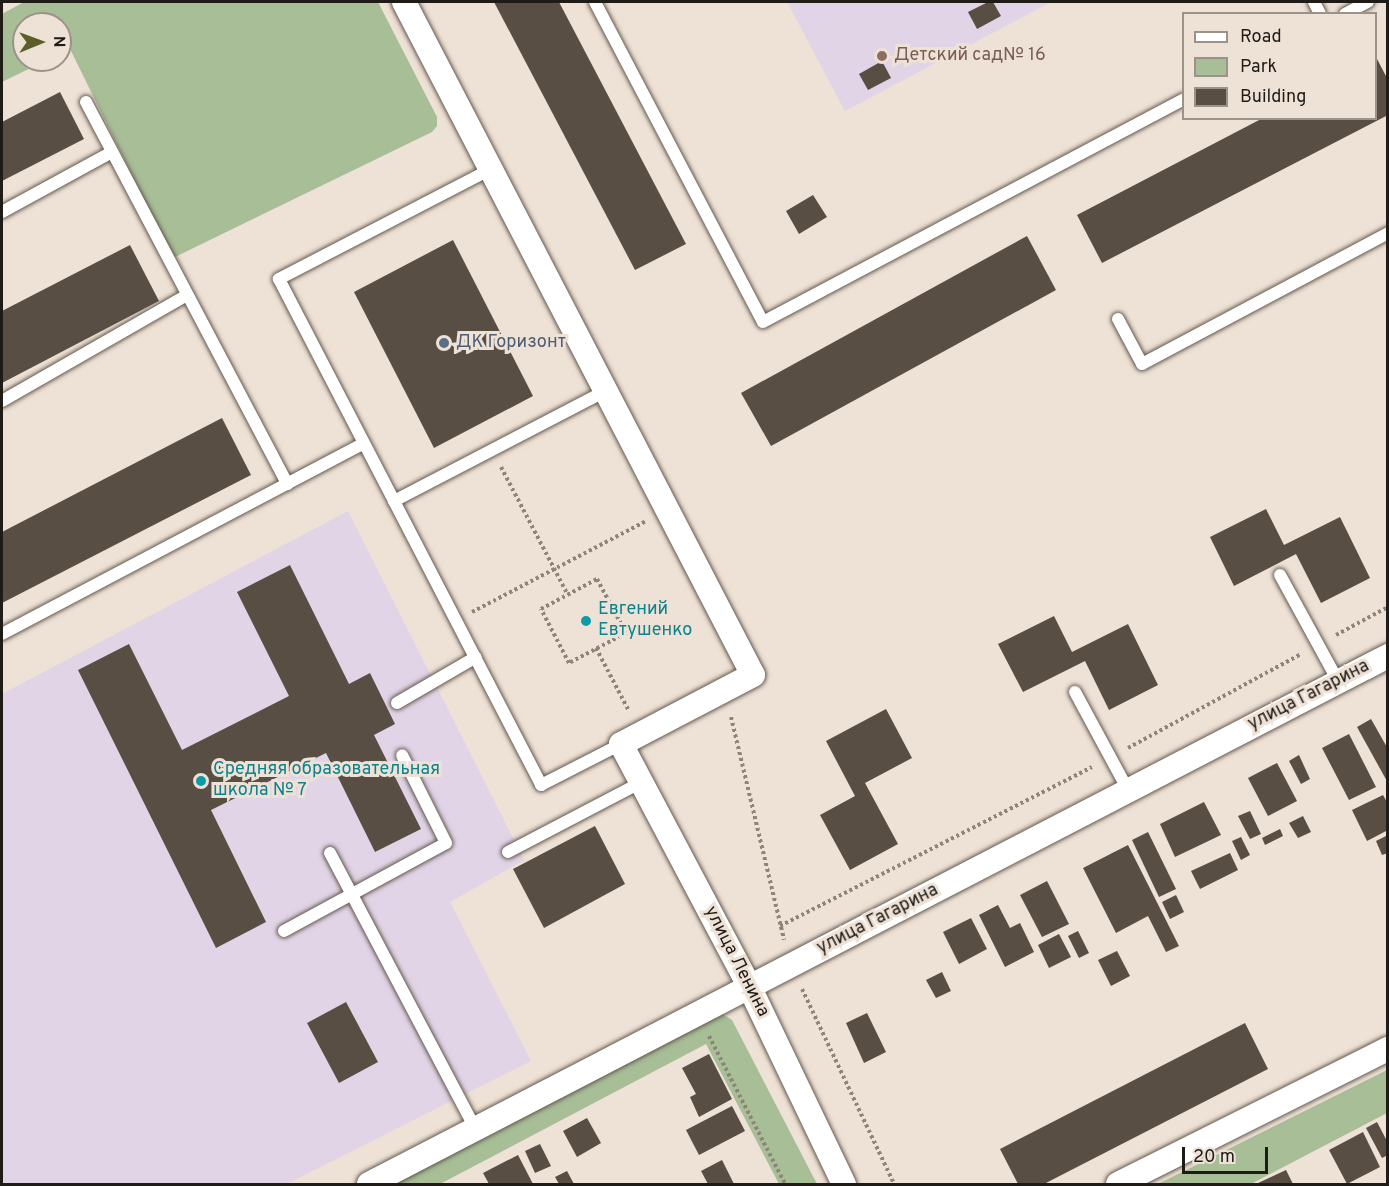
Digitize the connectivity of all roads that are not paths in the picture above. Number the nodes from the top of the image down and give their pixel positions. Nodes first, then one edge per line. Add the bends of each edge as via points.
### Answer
1 (405, 2) edge
2 (595, 2) edge
3 (1368, 2) edge
4 (1349, 12) edge
5 (1182, 100) edge
6 (86, 102) dead end
7 (112, 152) junction
8 (491, 169) junction
9 (2, 212) edge
10 (1388, 233) edge
11 (187, 295) junction
12 (1118, 319) dead end
13 (605, 391) junction
14 (2, 401) edge
15 (364, 443) junction
16 (287, 484) junction
17 (394, 501) junction
18 (1280, 575) dead end
19 (2, 634) edge
20 (1388, 656) edge
21 (476, 657) junction
22 (1338, 681) junction
23 (1075, 692) dead end
24 (398, 703) dead end
25 (631, 738) junction
26 (402, 755) dead end
27 (642, 783) junction
28 (1128, 790) junction
29 (508, 852) dead end
30 (330, 853) dead end
31 (351, 894) junction
32 (284, 931) dead end
33 (749, 986) junction
34 (1388, 1049) edge
35 (475, 1128) junction
36 (369, 1185) edge
37 (843, 1185) edge
38 (1118, 1185) edge

1 - 8 street
2 - 5 lane via 762,322
3 - 4 lane
6 - 7 lane
7 - 9 lane
7 - 11 lane
8 - 13 street
8 - 15 lane via 279,279
10 - 12 lane via 1142,364
11 - 14 lane
11 - 16 lane
13 - 17 lane
13 - 25 street via 753,675
15 - 16 lane
15 - 17 lane
16 - 19 lane
17 - 21 lane
18 - 22 lane
20 - 22 street, улица Гагарина
21 - 24 lane
21 - 25 lane via 541,785
22 - 28 street, улица Гагарина
23 - 28 lane
25 - 27 street, улица Ленина
26 - 31 lane via 446,843
27 - 29 lane
27 - 33 street, улица Ленина
28 - 33 street, улица Гагарина
30 - 31 lane
31 - 32 lane
31 - 35 lane
33 - 35 street, улица Гагарина
33 - 37 street, улица Ленина
34 - 38 street
35 - 36 street, улица Гагарина

